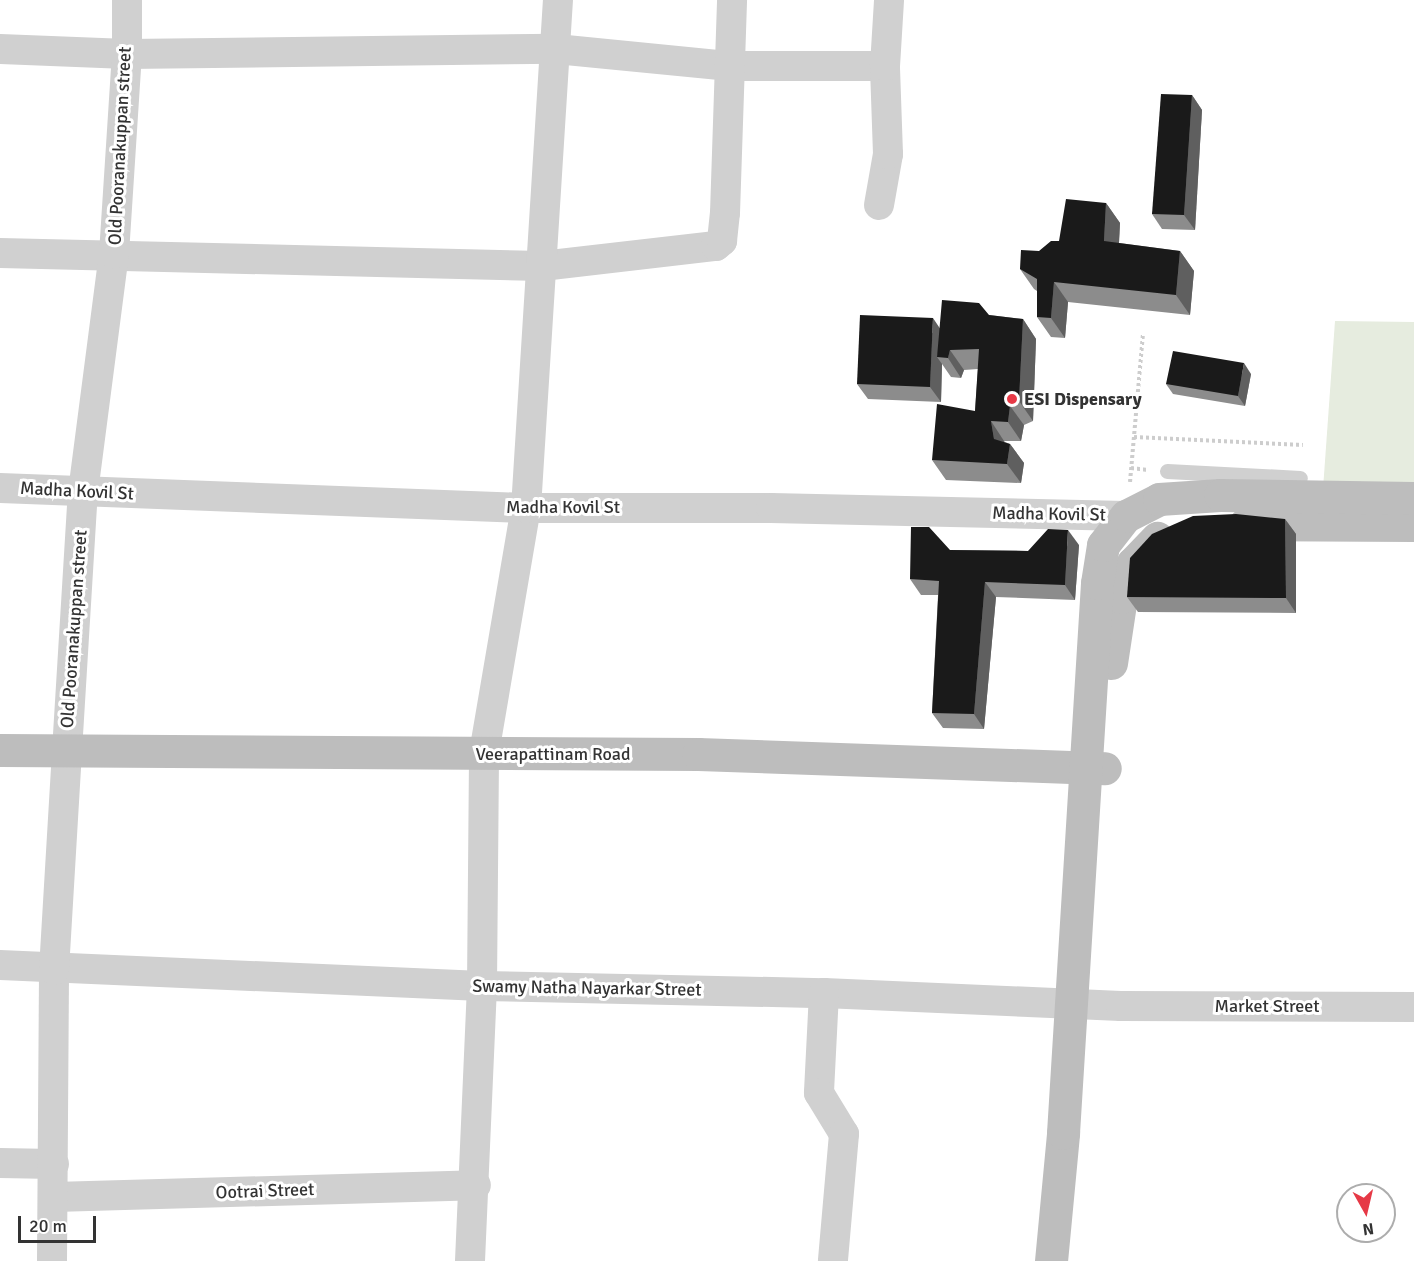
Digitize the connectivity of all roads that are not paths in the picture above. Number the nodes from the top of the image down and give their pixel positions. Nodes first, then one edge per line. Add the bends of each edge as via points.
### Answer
1 (127, 0) edge
2 (558, 0) edge
3 (732, 0) edge
4 (889, 0) edge
5 (0, 49) edge
6 (556, 49) junction
7 (127, 54) junction
8 (730, 66) junction
9 (885, 66) junction
10 (879, 205) dead end
11 (0, 253) edge
12 (114, 254) junction
13 (542, 266) junction
14 (1167, 471) dead end
15 (1300, 478) dead end
16 (0, 488) edge
17 (83, 492) junction
18 (1414, 498) edge
19 (525, 508) junction
20 (1125, 516) junction
21 (1414, 525) edge
22 (0, 750) edge
23 (67, 751) junction
24 (484, 753) junction
25 (1095, 767) junction
26 (0, 965) edge
27 (54, 970) junction
28 (482, 986) junction
29 (824, 993) junction
30 (1094, 1004) junction
31 (1414, 1007) edge
32 (0, 1163) edge
33 (54, 1164) junction
34 (476, 1185) junction
35 (54, 1197) junction
36 (52, 1261) edge
37 (470, 1261) edge
38 (833, 1261) edge
39 (1051, 1261) edge
40 (1069, 1261) edge

1 - 7 street, Old Pooranakuppan street
2 - 6 street
3 - 8 street
4 - 9 street
5 - 7 street
6 - 7 street
6 - 8 street
6 - 13 street
7 - 12 street, Old Pooranakuppan street
8 - 9 street
8 - 13 street via 721,244
9 - 10 street via 888,154
11 - 12 street
12 - 13 street
12 - 17 street, Old Pooranakuppan street
13 - 19 street
14 - 15 lane
16 - 17 street, Madha Kovil St
17 - 19 street, Madha Kovil St
17 - 23 street, Old Pooranakuppan street
18 - 20 street via 1220,495 1159,499
19 - 20 street, Madha Kovil St via 771,508
19 - 24 street
20 - 25 street via 1103,545 1098,574
21 - 25 street via 1192,529 1160,535 1133,563 1121,597
22 - 23 street, Veerapattinam Road
23 - 24 street, Veerapattinam Road
23 - 27 street, Old Pooranakuppan street
24 - 25 street, Veerapattinam Road via 698,754
24 - 28 street
25 - 30 street
26 - 27 street, Swamy Natha Nayarkar Street
27 - 28 street, Swamy Natha Nayarkar Street
27 - 33 street, Old Pooranakuppan street
28 - 29 street, Swamy Natha Nayarkar Street
28 - 34 street
29 - 30 street, Swamy Natha Nayarkar Street
29 - 38 street via 819,1094 844,1134
30 - 31 street, Market Street
30 - 39 street
30 - 40 street
32 - 33 street
33 - 35 street, Old Pooranakuppan street
34 - 35 street, Ootrai Street
34 - 37 street
35 - 36 street, Old Pooranakuppan street

